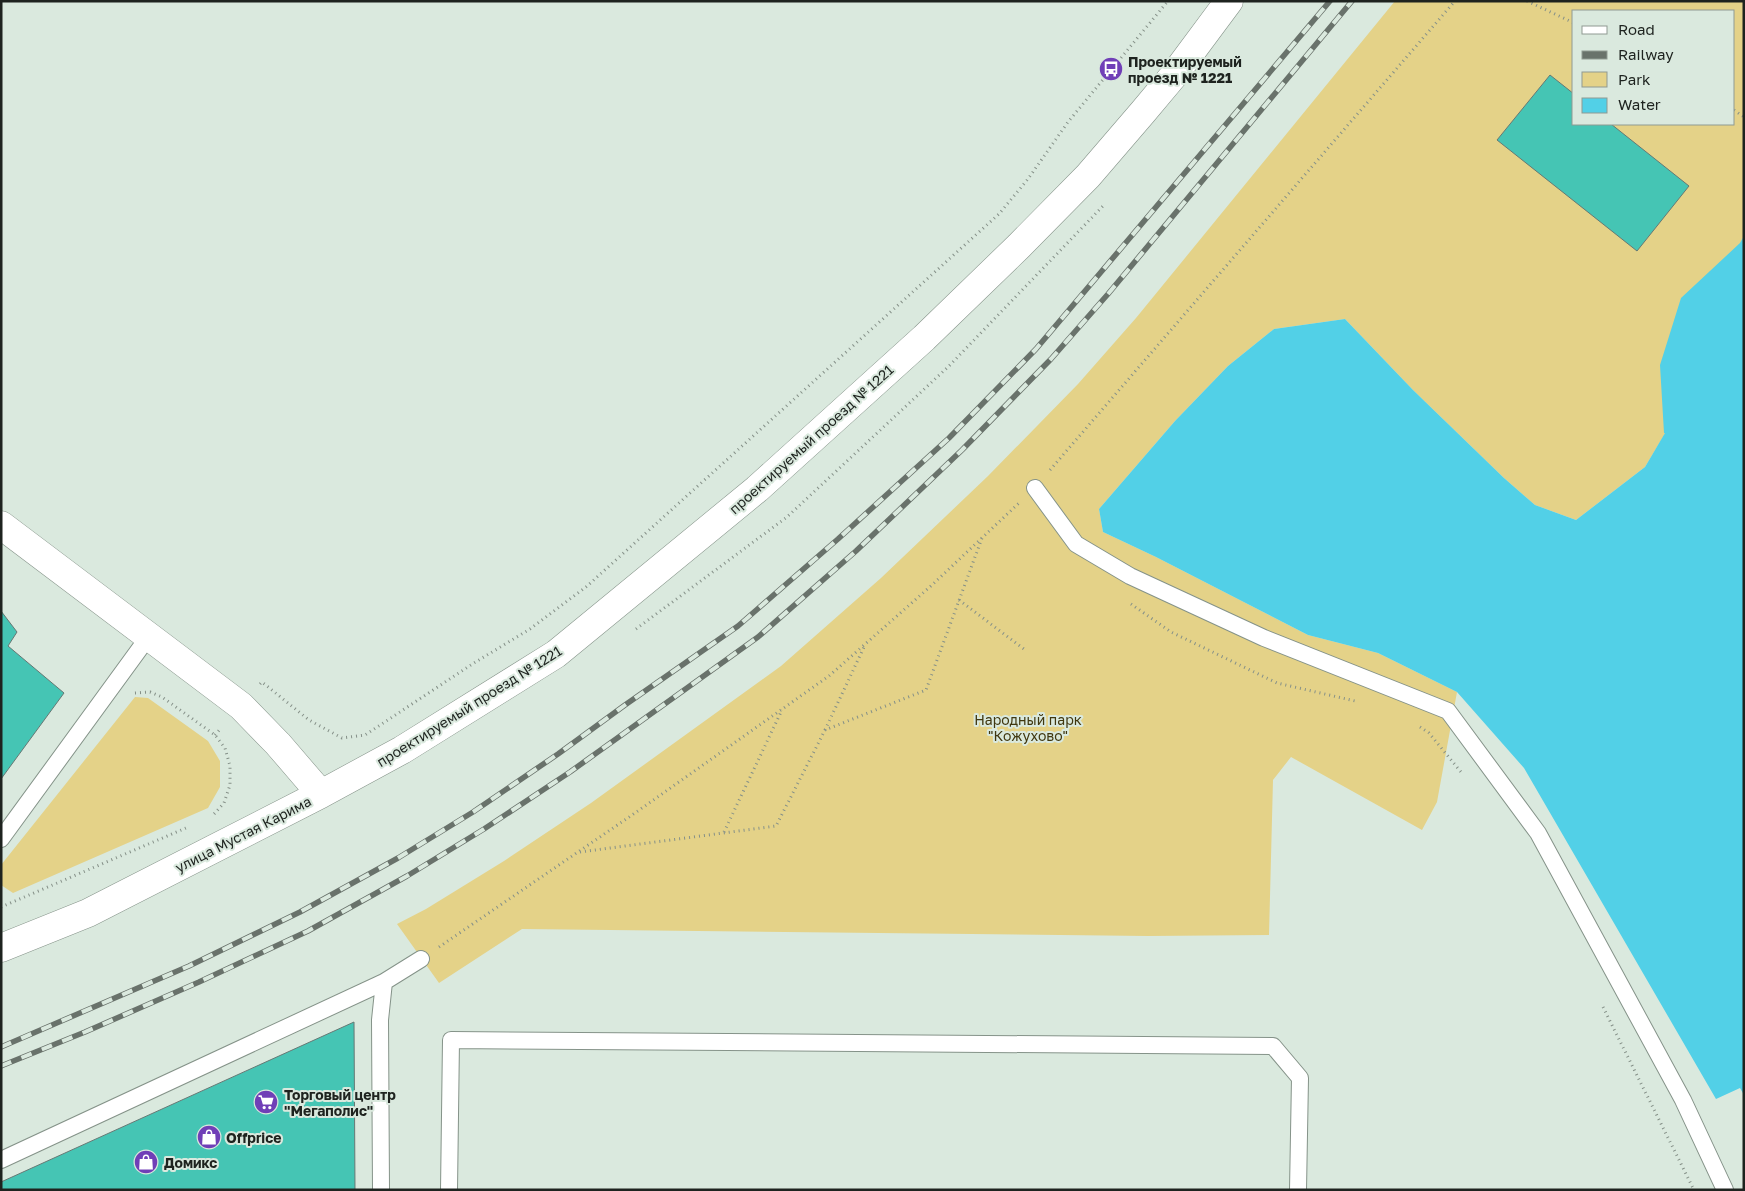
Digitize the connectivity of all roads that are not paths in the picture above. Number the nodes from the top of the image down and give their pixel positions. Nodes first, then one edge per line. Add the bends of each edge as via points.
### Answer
1 (1229, 1) edge
2 (1035, 488) road end
3 (1, 525) edge
4 (149, 636) junction
5 (321, 794) junction
6 (1, 839) edge
7 (1, 948) edge
8 (421, 959) road end
9 (384, 982) junction
10 (1, 1160) edge
11 (381, 1190) edge
12 (448, 1190) edge
13 (1298, 1190) edge
14 (1725, 1190) edge

1 - 5 street, проектируемый проезд № 1221 via 1174,76 1088,176 924,338 757,489 556,654 402,750
2 - 14 lane via 1076,544 1130,576 1264,638 1448,711 1538,833 1683,1100
3 - 4 street, улица Мустая Карима
4 - 5 street, улица Мустая Карима via 241,706
4 - 6 lane
5 - 7 street, улица Мустая Карима via 88,913
8 - 9 lane
9 - 10 lane
9 - 11 lane via 380,1020
12 - 13 lane via 451,1040 1273,1046 1300,1078

